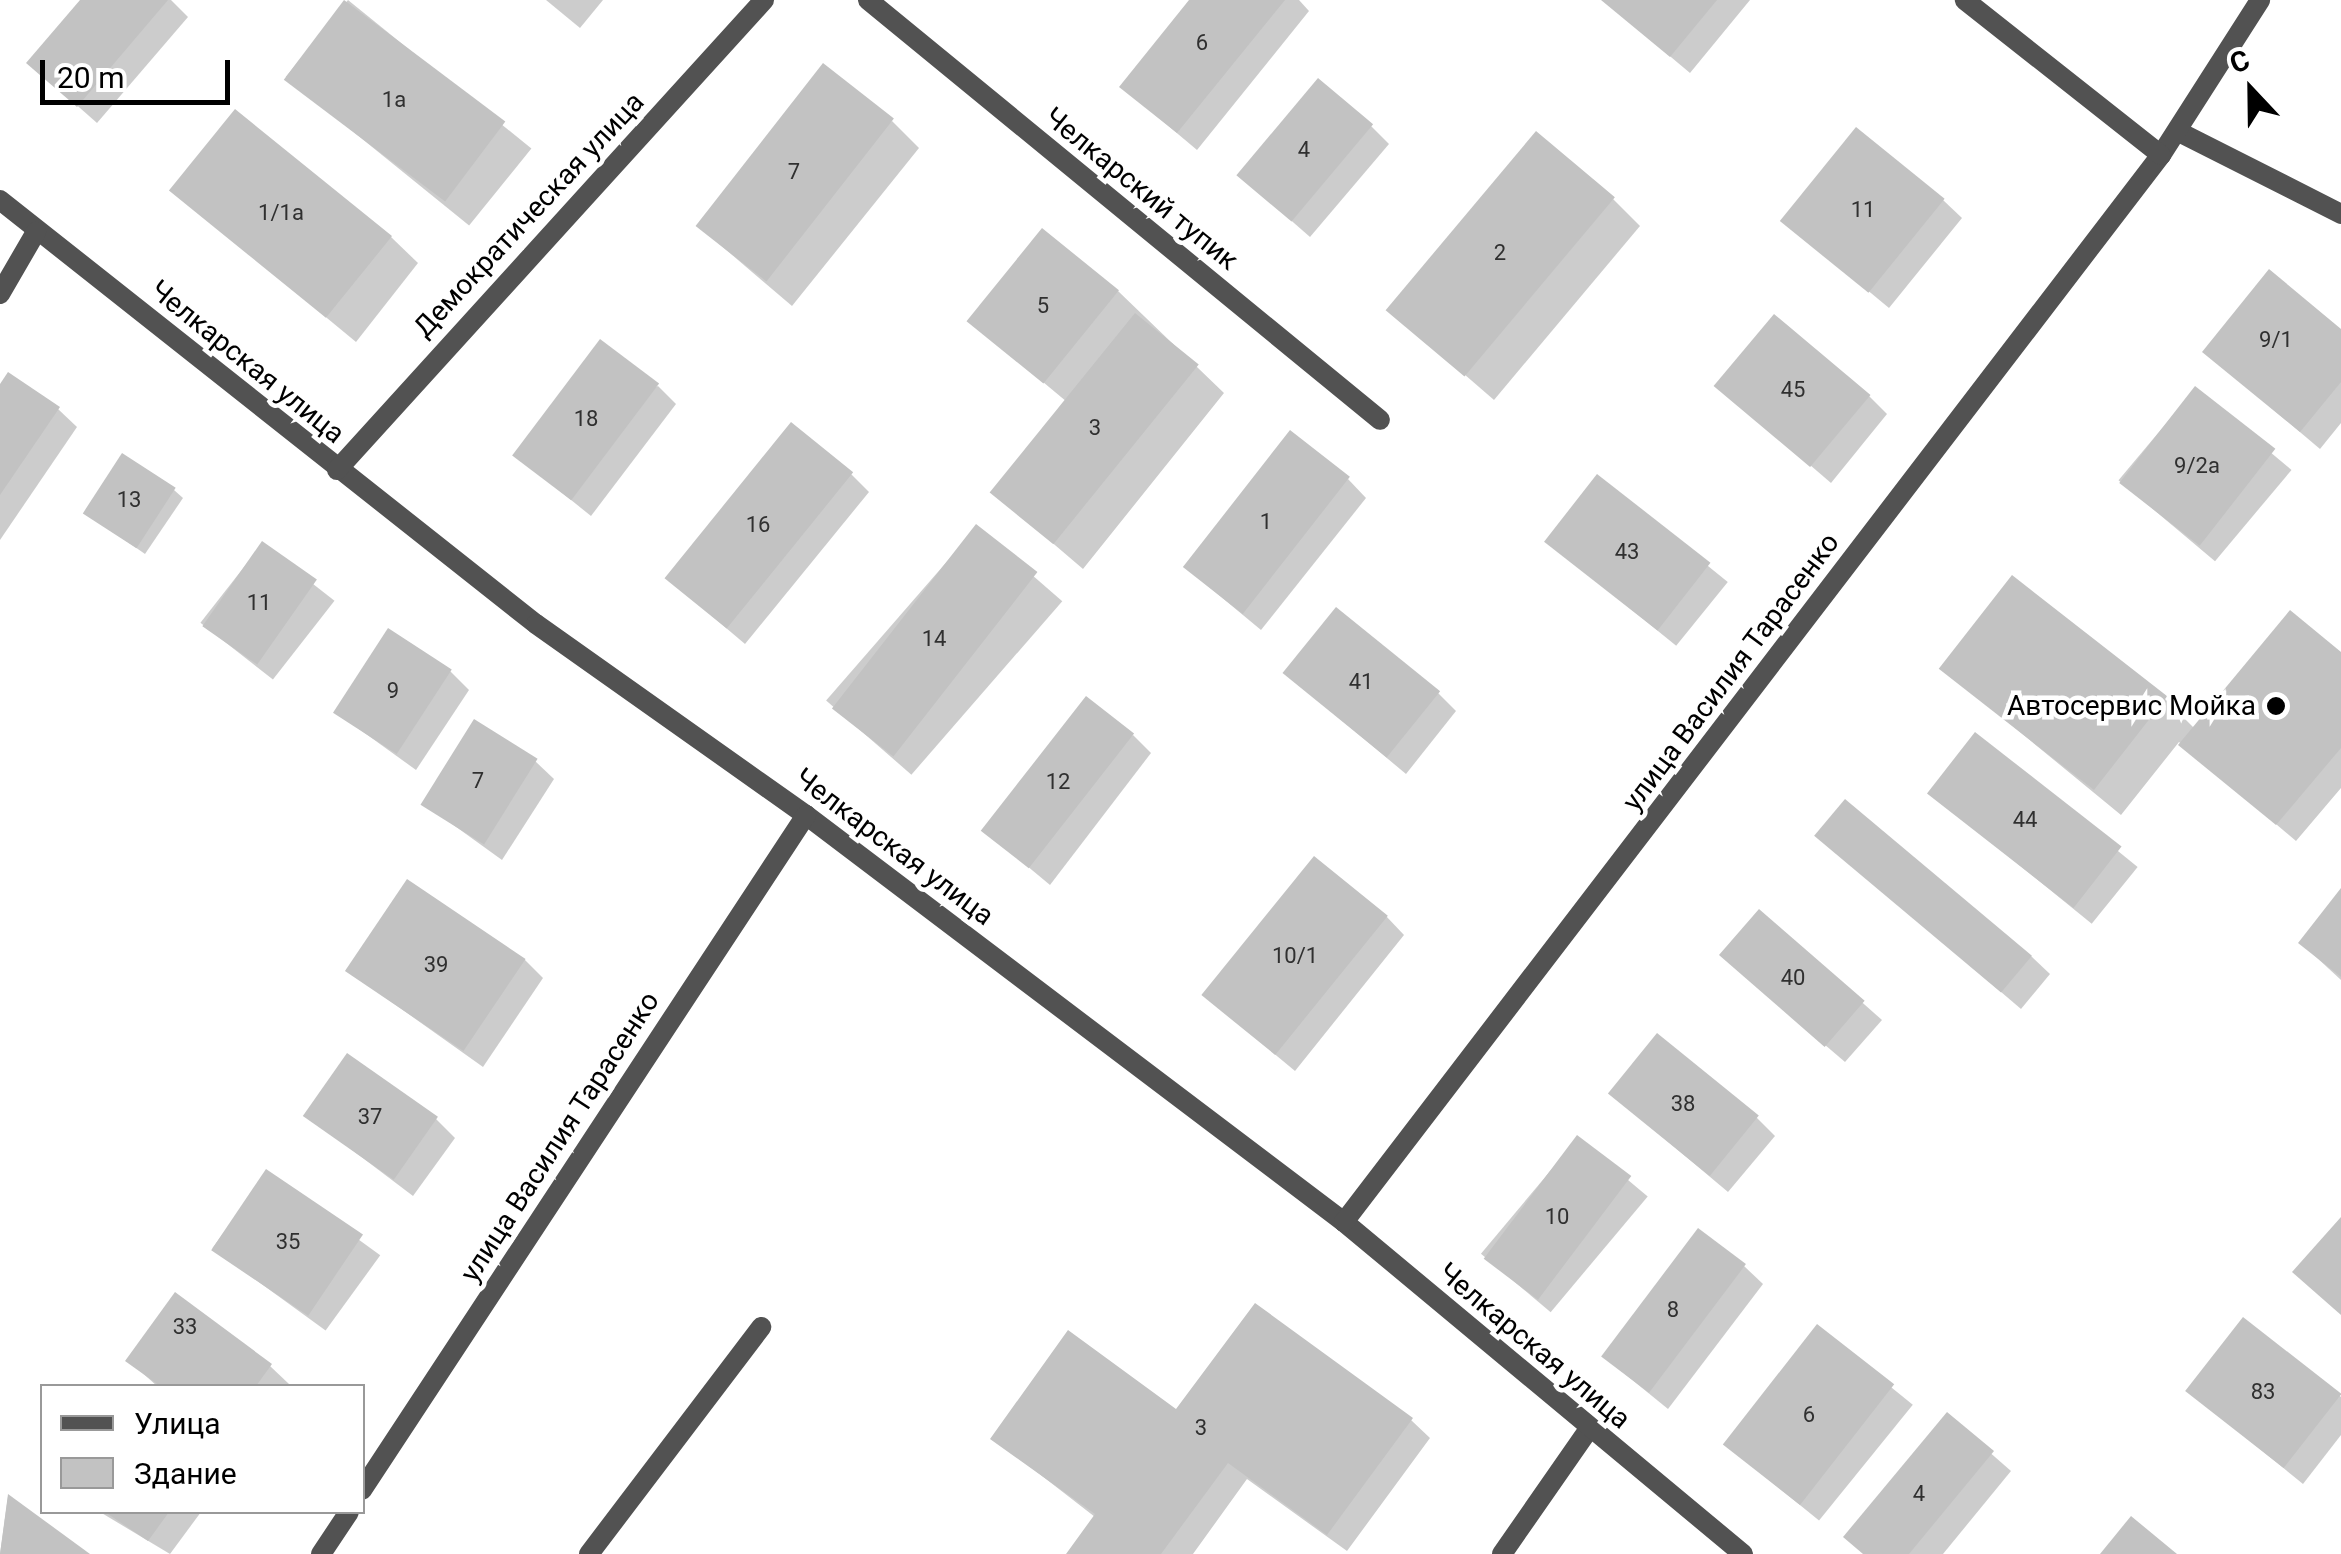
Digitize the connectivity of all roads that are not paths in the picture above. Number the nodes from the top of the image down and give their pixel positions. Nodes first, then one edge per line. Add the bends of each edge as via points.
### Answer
1 (764, 0) edge
2 (868, 0) edge
3 (1965, 0) edge
4 (2260, 0) edge
5 (2179, 132) junction
6 (2161, 155) junction
7 (0, 200) edge
8 (2341, 214) edge
9 (36, 232) junction
10 (0, 294) edge
11 (1380, 420) dead end
12 (337, 470) junction
13 (806, 815) junction
14 (1344, 1222) junction
15 (761, 1327) dead end
16 (1589, 1429) junction
17 (365, 1485) edge
18 (348, 1514) edge
19 (321, 1554) edge
20 (589, 1554) edge
21 (1502, 1554) edge
22 (1743, 1554) edge

1 - 12 street, Демократическая улица
2 - 11 street, Челкарский тупик
3 - 6 street
4 - 5 street, улица Василия Тарасенко
5 - 6 street, улица Василия Тарасенко
5 - 8 street
6 - 14 street, улица Василия Тарасенко
7 - 9 street, Челкарская улица
9 - 10 street
9 - 12 street, Челкарская улица
12 - 13 street, Челкарская улица
13 - 14 street, Челкарская улица
13 - 17 street, улица Василия Тарасенко
14 - 16 street, Челкарская улица
15 - 20 street
16 - 21 street
16 - 22 street, Челкарская улица
18 - 19 street

